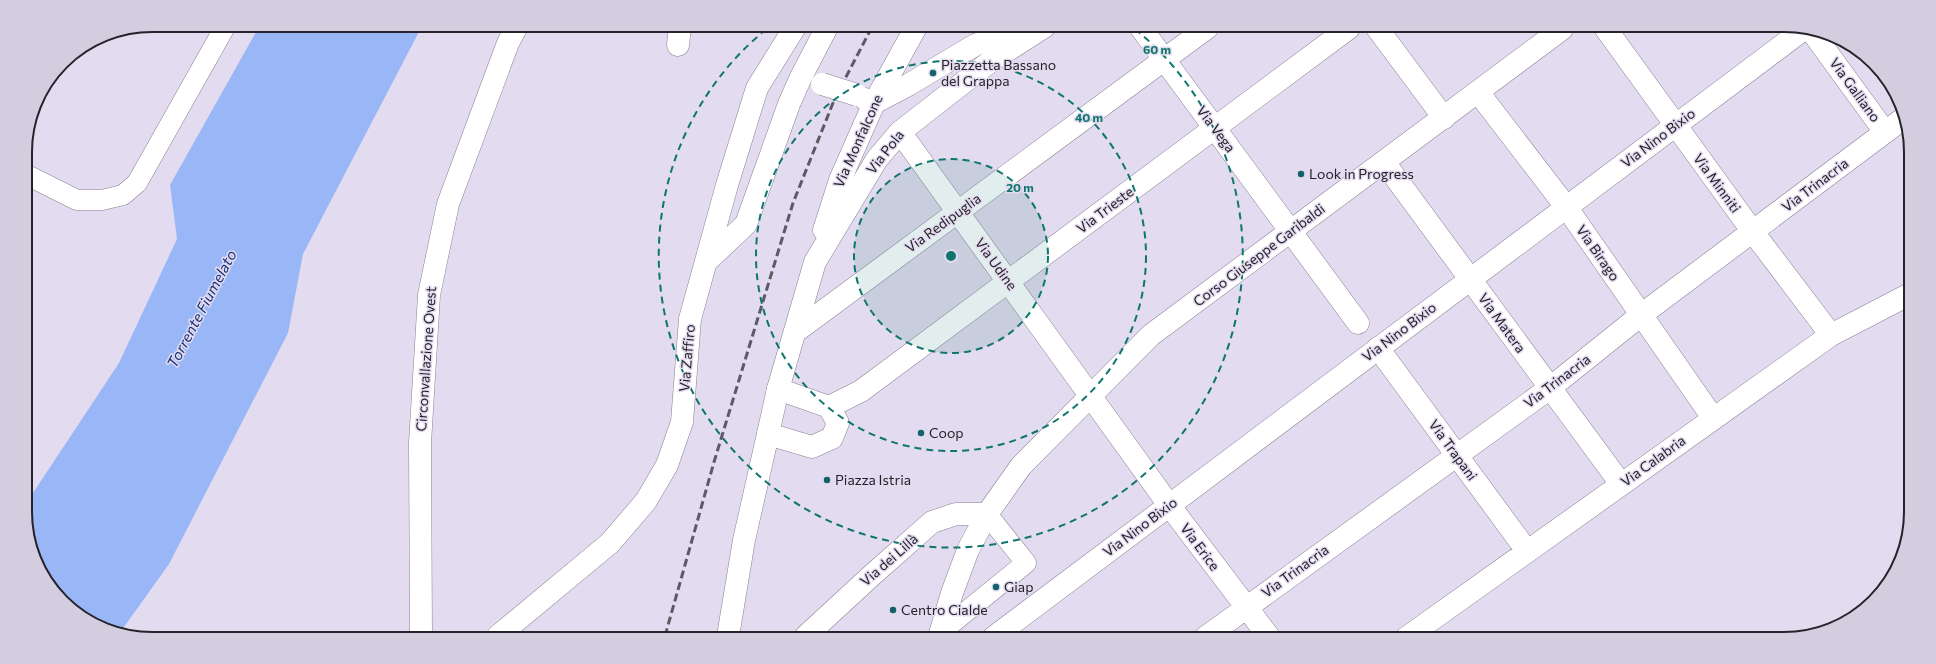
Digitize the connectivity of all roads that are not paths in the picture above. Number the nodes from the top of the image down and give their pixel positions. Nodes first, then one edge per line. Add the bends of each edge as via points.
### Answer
1 (222, 32) edge
2 (514, 32) edge
3 (792, 32) edge
4 (824, 32) edge
5 (912, 32) edge
6 (1144, 32) edge
7 (1202, 32) edge
8 (1344, 32) edge
9 (1380, 32) edge
10 (1558, 32) edge
11 (1608, 32) edge
12 (1799, 33) edge
13 (1012, 34) edge
14 (1815, 36) edge
15 (1164, 60) junction
16 (801, 77) junction
17 (1478, 92) junction
18 (865, 99) junction
19 (1444, 118) junction
20 (1900, 121) edge
21 (1675, 125) junction
22 (1215, 128) junction
23 (900, 132) junction
24 (1885, 132) junction
25 (1384, 162) junction
26 (32, 178) edge
27 (1567, 208) junction
28 (959, 212) junction
29 (1291, 231) junction
30 (1753, 232) junction
31 (814, 262) junction
32 (705, 263) junction
33 (1470, 279) junction
34 (1009, 282) junction
35 (1904, 297) edge
36 (1641, 315) junction
37 (1358, 323) dead end
38 (795, 332) junction
39 (1831, 335) junction
40 (1378, 348) junction
41 (1550, 388) junction
42 (778, 389) junction
43 (1091, 396) junction
44 (829, 407) junction
45 (1713, 418) junction
46 (768, 434) junction
47 (1456, 455) junction
48 (1621, 484) junction
49 (1169, 505) junction
50 (987, 514) junction
51 (1527, 551) junction
52 (1246, 607) junction
53 (421, 632) edge
54 (503, 632) edge
55 (729, 632) edge
56 (810, 632) edge
57 (941, 632) edge
58 (942, 632) edge
59 (1001, 632) edge
60 (1213, 632) edge
61 (1265, 632) edge
62 (1414, 632) edge

1 - 26 lane via 137,183 123,195 102,200 77,200
2 - 53 street, Circonvallazione Ovest via 448,204 429,295 420,443
3 - 32 street, Via Zaffiro via 757,88
4 - 16 street
5 - 18 street, Via Monfalcone
6 - 15 street, Via Vega
7 - 15 street, Via Redipuglia
8 - 22 street, Via Trieste
9 - 19 street
10 - 17 street, Corso Giuseppe Garibaldi
11 - 21 street, Via Minniti
12 - 21 street, Via Nino Bixio
13 - 18 street via 975,45 908,85
13 - 23 street, Via Pola via 960,84
14 - 24 street, Via Galliano
15 - 22 street, Via Vega
15 - 28 street, Via Redipuglia
16 - 18 street, bridge
16 - 32 street via 746,224
17 - 19 street, Corso Giuseppe Garibaldi
17 - 27 street, Via Birago
18 - 31 street, Via Monfalcone
19 - 25 street, Corso Giuseppe Garibaldi
20 - 24 street, Via Trinacria
21 - 27 street, Via Nino Bixio
21 - 30 street, Via Minniti
22 - 29 street, Via Vega
22 - 34 street, Via Trieste
23 - 28 street, Via Udine
23 - 31 street, Via Pola via 877,159
24 - 30 street, Via Trinacria
25 - 29 street, Corso Giuseppe Garibaldi
25 - 33 street, Via Matera
27 - 33 street, Via Nino Bixio
27 - 36 street, Via Birago
28 - 34 street, Via Udine
28 - 38 street, Via Redipuglia
29 - 37 street
29 - 43 street, Corso Giuseppe Garibaldi via 1151,336
30 - 36 street, Via Trinacria
30 - 39 street, Via Minniti
31 - 38 street, Via Pola
32 - 54 street, Via Zaffiro via 690,319 682,422 667,465 646,501 610,543
33 - 40 street, Via Nino Bixio
33 - 41 street, Via Matera
34 - 43 street, Via Udine
34 - 44 street, Via Trieste via 861,391
35 - 39 street, Via Calabria
36 - 41 street, Via Trinacria
36 - 45 street, Via Birago
38 - 42 street, Via Pola
39 - 45 street, Via Calabria
40 - 47 street, Via Trapani
40 - 49 street, Via Nino Bixio
41 - 47 street, Via Trinacria
41 - 48 street, Via Matera
42 - 44 street
42 - 46 street, Via Pola
43 - 49 street, Via Erice
43 - 50 street, Corso Giuseppe Garibaldi via 1021,466
44 - 46 street via 838,423 832,438 812,447
45 - 48 street, Via Calabria
46 - 55 street, Via Pola via 744,540
47 - 51 street, Via Trapani
47 - 52 street, Via Trinacria
48 - 51 street, Via Calabria
49 - 52 street, Via Erice
49 - 59 street, Via Nino Bixio
50 - 56 street, Via dei Lillà via 956,514 932,522
50 - 57 street, Corso Giuseppe Garibaldi via 968,550
50 - 58 lane via 1026,563
51 - 62 street, Via Calabria
52 - 60 street, Via Trinacria
52 - 61 street, Via Erice

